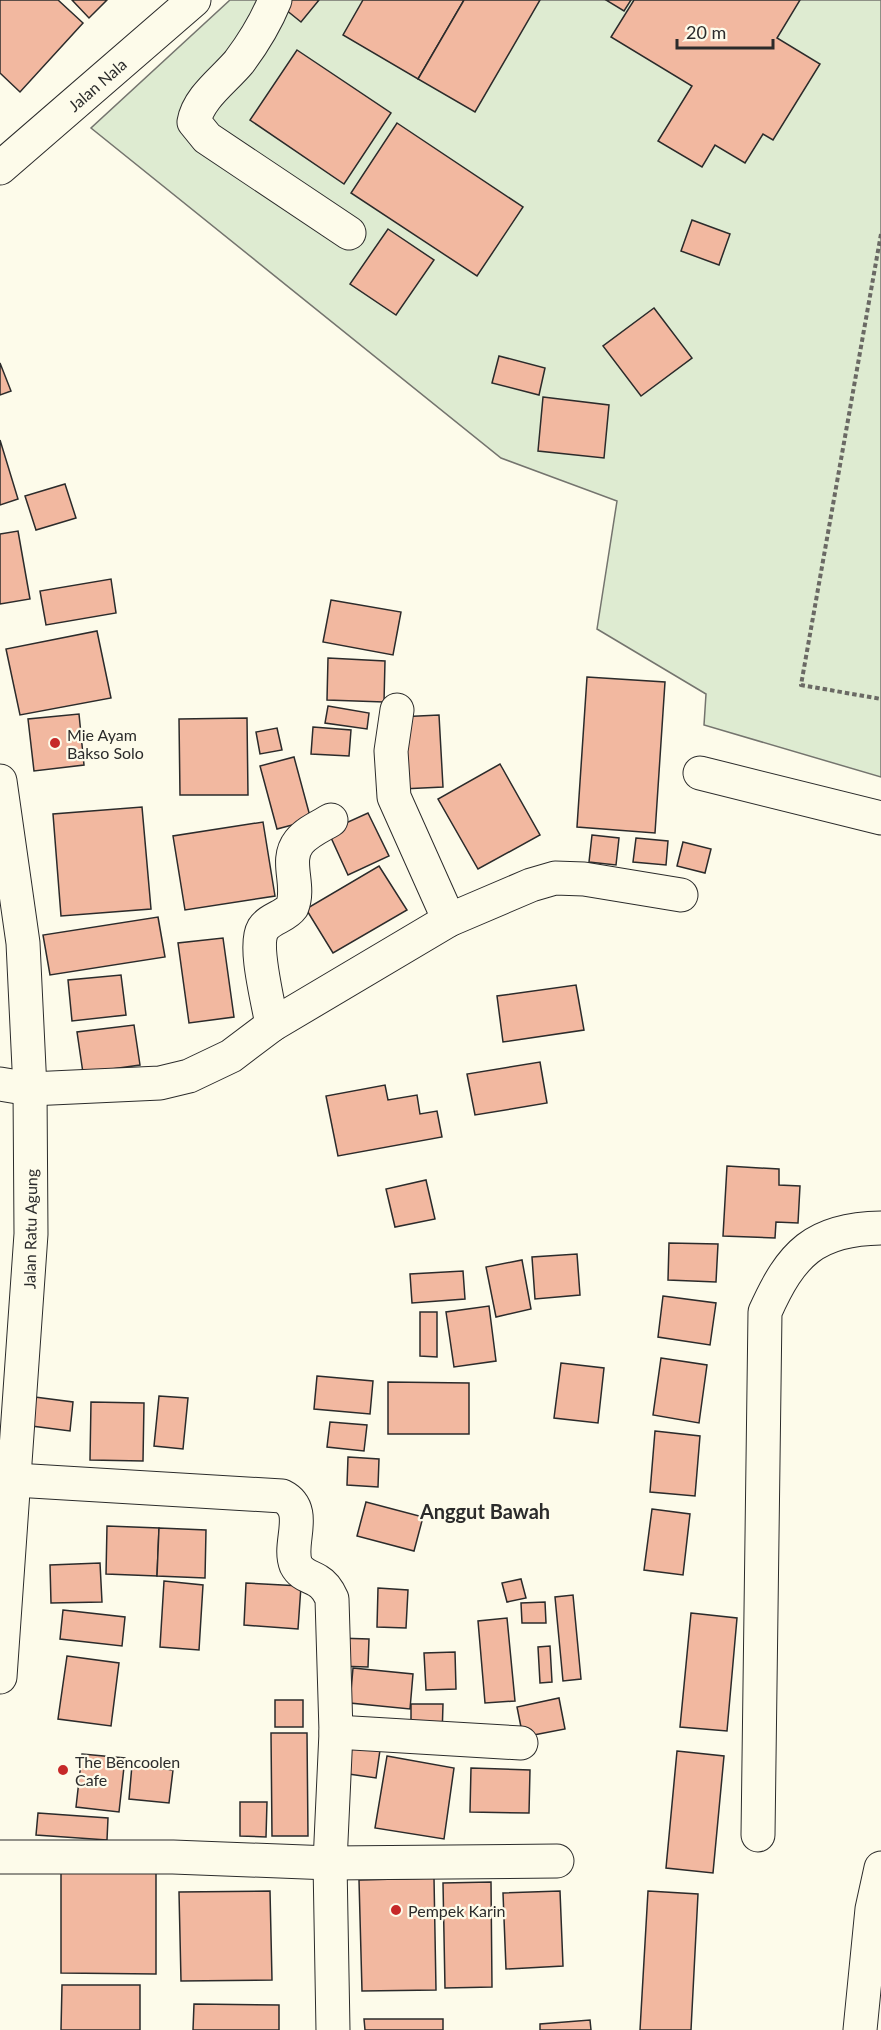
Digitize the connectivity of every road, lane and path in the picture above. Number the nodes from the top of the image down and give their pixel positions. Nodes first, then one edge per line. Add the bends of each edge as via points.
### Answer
1 (275, 0) edge
2 (180, 3) edge
3 (0, 168) edge
4 (350, 233) dead end
5 (881, 234) edge
6 (881, 699) edge
7 (397, 711) dead end
8 (700, 773) dead end
9 (0, 781) edge
10 (881, 818) edge
11 (332, 820) dead end
12 (681, 895) dead end
13 (449, 920) junction
14 (272, 1025) junction
15 (15, 1086) edge
16 (881, 1228) edge
17 (9, 1445) edge
18 (15, 1480) junction
19 (0, 1677) edge
20 (336, 1732) junction
21 (521, 1743) dead end
22 (758, 1835) dead end
23 (0, 1857) edge
24 (557, 1861) dead end
25 (330, 1863) junction
26 (881, 1868) edge
27 (333, 2030) edge
28 (860, 2030) edge

1 - 4 street via 265,24 241,59 200,105 194,122 207,138
2 - 3 street, Jalan Nala
5 - 6 path via 801,684
7 - 13 street via 391,751 394,796
8 - 10 street
9 - 15 street, Jalan Ratu Agung via 23,943
11 - 14 street via 299,843 291,859 297,890 292,907 261,931
12 - 13 street via 555,878
13 - 14 street
14 - 15 street via 231,1056 189,1076 160,1083
15 - 17 street, Jalan Ratu Agung via 31,1268
16 - 22 street via 850,1229 803,1252 781,1276 765,1312
17 - 18 street, Jalan Ratu Agung
18 - 19 street, Jalan Ratu Agung
18 - 20 street via 288,1499 297,1522 295,1563 301,1572 320,1581 332,1599
20 - 21 street
20 - 25 street
23 - 25 street via 173,1857
24 - 25 street
25 - 27 street
26 - 28 street via 872,1909

